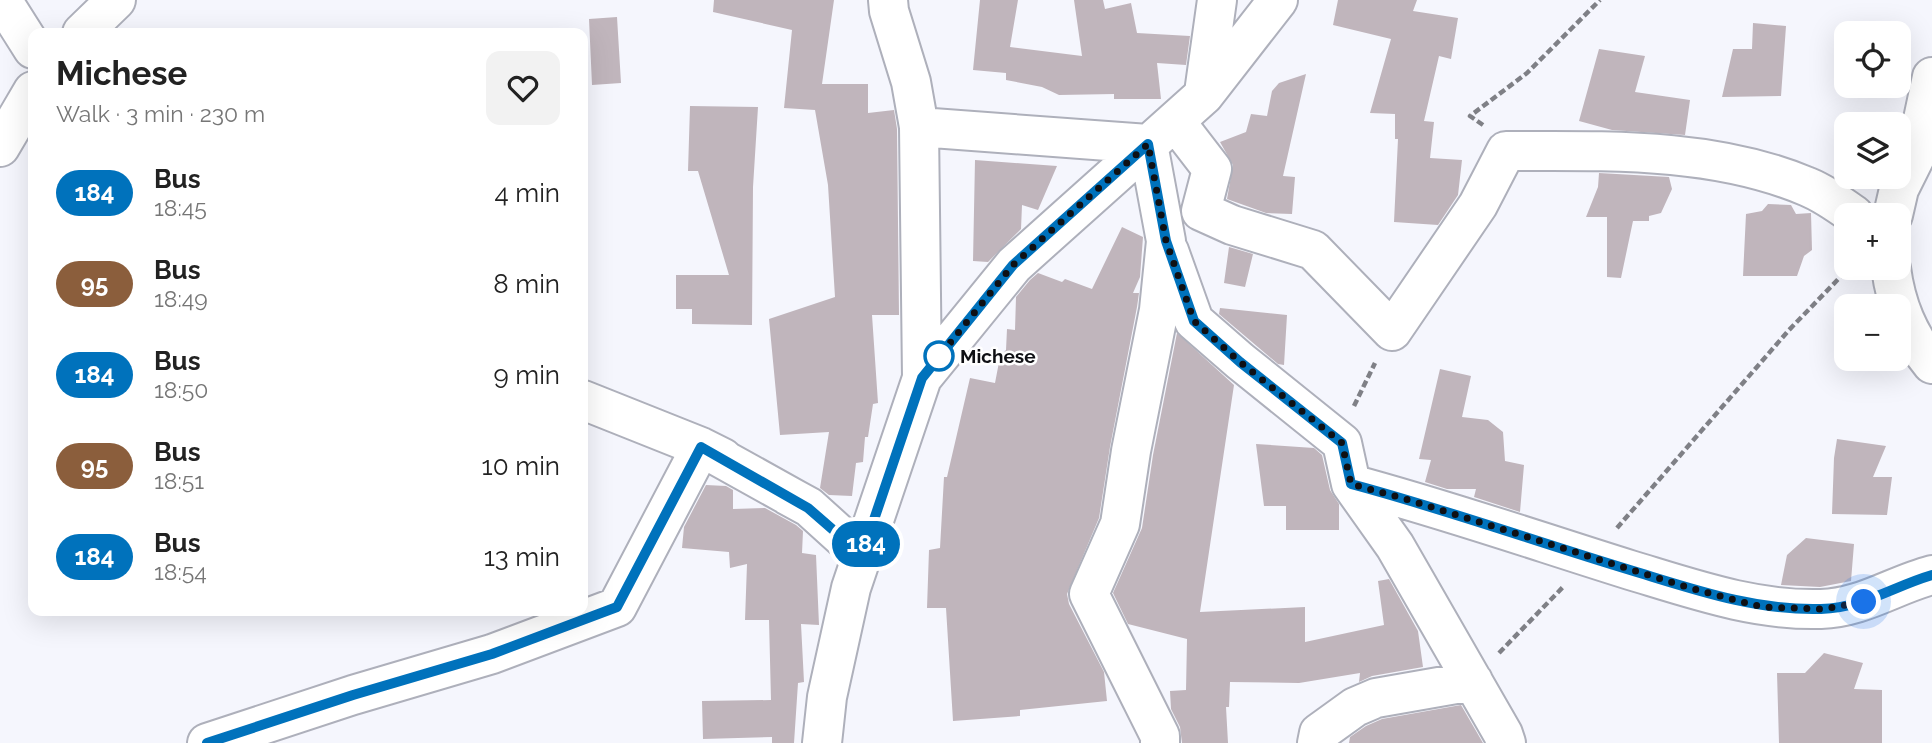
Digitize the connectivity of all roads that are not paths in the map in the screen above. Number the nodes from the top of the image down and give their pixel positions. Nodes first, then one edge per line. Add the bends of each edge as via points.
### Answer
1 (2, 0) edge
2 (116, 0) edge
3 (888, 0) edge
4 (1217, 0) edge
5 (1278, 0) edge
6 (87, 28) edge
7 (28, 41) edge
8 (1932, 77) edge
9 (1204, 95) junction
10 (28, 99) edge
11 (919, 127) junction
12 (1161, 132) junction
13 (0, 147) edge
14 (1924, 150) edge
15 (1835, 203) edge
16 (1896, 203) edge
17 (1166, 241) junction
18 (1893, 280) edge
19 (1932, 364) edge
20 (922, 378) junction
21 (588, 402) edge
22 (701, 447) junction
23 (1351, 484) junction
24 (862, 555) junction
25 (1932, 575) edge
26 (1473, 681) junction
27 (206, 743) edge
28 (822, 743) edge
29 (1160, 743) edge
30 (1317, 743) edge
31 (1506, 743) edge

1 - 7 street
2 - 6 street
3 - 11 street
4 - 9 street
5 - 9 street
8 - 14 street
9 - 12 street
10 - 13 street
11 - 12 street
11 - 20 street
12 - 15 street via 1212,169 1201,211 1313,250 1392,331 1478,205 1506,151 1620,151 1722,162 1773,174
12 - 17 street
12 - 20 street via 1013,265
14 - 16 street via 1899,188
17 - 23 street via 1194,321 1342,443
17 - 29 street via 1159,310 1121,524 1089,594
18 - 19 street via 1911,336
20 - 24 street
21 - 22 street
22 - 24 street via 808,508
22 - 27 street via 617,607 492,654
23 - 25 street via 1762,607 1823,609 1864,602
23 - 26 street via 1395,547
24 - 28 street via 827,697
26 - 30 street via 1376,698 1319,733
26 - 31 street

